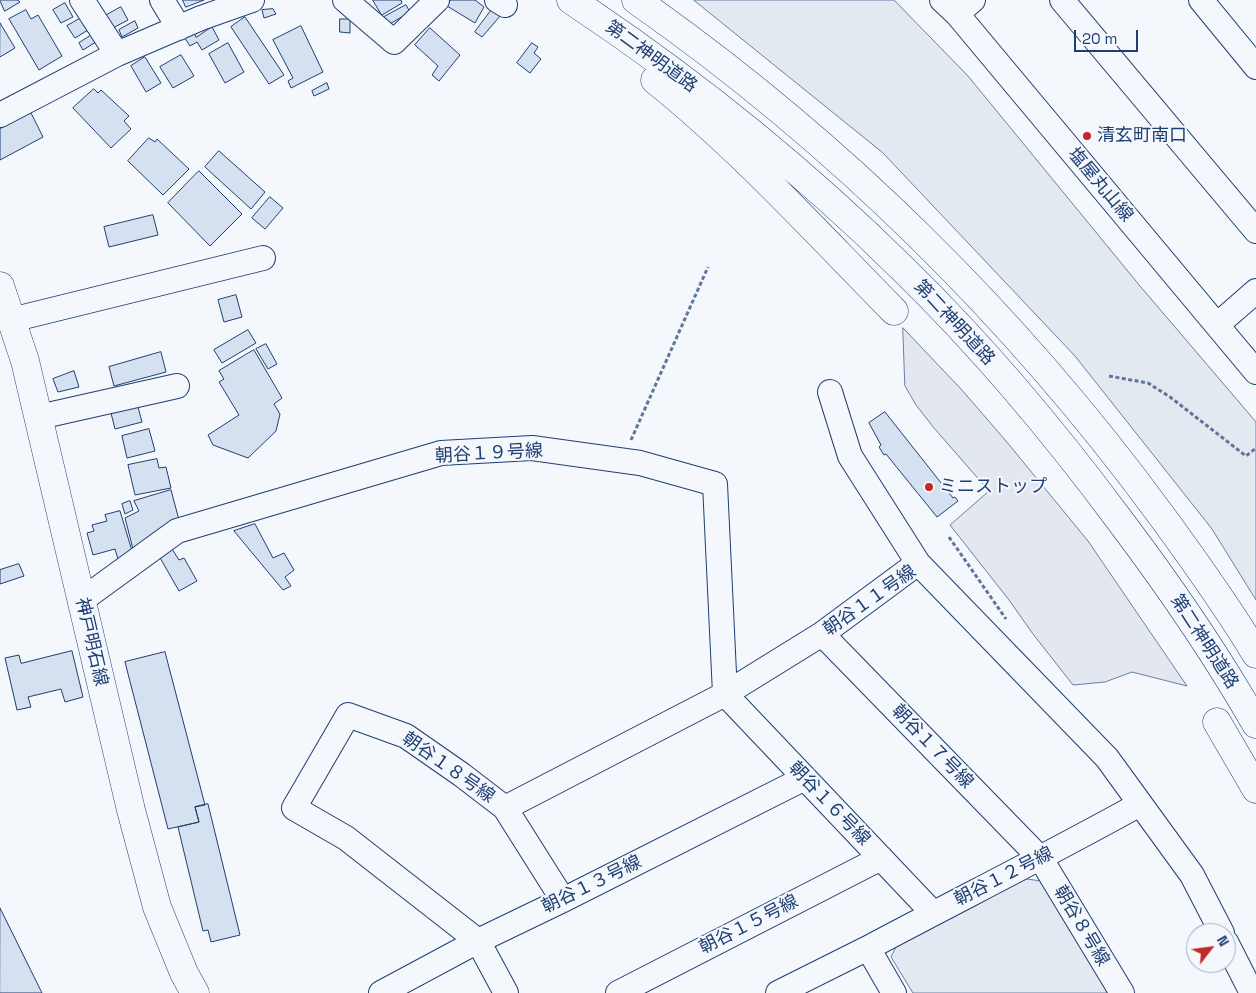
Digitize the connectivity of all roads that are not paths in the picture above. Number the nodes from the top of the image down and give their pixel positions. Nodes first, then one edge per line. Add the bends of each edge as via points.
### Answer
1 (82, 0) edge
2 (162, 0) edge
3 (252, 0) edge
4 (345, 0) edge
5 (437, 0) edge
6 (553, 0) edge
7 (571, 0) edge
8 (636, 0) edge
9 (1062, 0) edge
10 (1201, 0) edge
11 (957, 5) edge
12 (179, 28) junction
13 (117, 54) junction
14 (1256, 67) edge
15 (0, 115) edge
16 (1256, 231) edge
17 (263, 258) dead end
18 (0, 286) edge
19 (1256, 291) edge
20 (894, 311) dead end
21 (11, 320) junction
22 (1217, 325) junction
23 (1256, 372) edge
24 (177, 386) dead end
25 (830, 392) dead end
26 (39, 417) junction
27 (918, 563) junction
28 (82, 600) junction
29 (822, 634) junction
30 (1256, 654) edge
31 (725, 694) junction
32 (1217, 722) dead end
33 (1256, 724) edge
34 (805, 778) junction
35 (1256, 788) edge
36 (1140, 804) junction
37 (505, 808) junction
38 (881, 858) junction
39 (1041, 859) junction
40 (564, 900) junction
41 (933, 913) junction
42 (1217, 923) edge
43 (478, 941) junction
44 (868, 948) junction
45 (1236, 962) edge
46 (195, 993) edge
47 (380, 993) edge
48 (506, 993) edge
49 (618, 993) edge
50 (778, 993) edge
51 (894, 993) edge
52 (1122, 993) edge
53 (1252, 993) edge

1 - 13 street
2 - 12 street
3 - 12 street
4 - 5 street via 394,42
6 - 20 main road via 709,126
7 - 33 main road, 第二神明道路 via 690,85 771,150 897,263 969,337 1087,476 1137,543 1200,633
8 - 30 main road, 第二神明道路 via 686,35 817,142 937,253 1001,319 1125,466 1235,619
9 - 16 street
10 - 14 street
11 - 22 street, 塩屋丸山線
12 - 13 street
13 - 15 street
17 - 21 street
18 - 21 main road, 神戸明石線
19 - 22 street
21 - 26 main road, 神戸明石線
22 - 23 street, 塩屋丸山線
24 - 26 street
25 - 27 street via 850,456
26 - 28 main road, 神戸明石線
27 - 29 street, 朝谷１１号線
27 - 36 street, 朝谷１１号線 via 1107,758
28 - 31 street, 朝谷１９号線 via 177,531 441,453 532,448 640,462 715,484
28 - 46 main road, 神戸明石線 via 156,907
29 - 31 street, 朝谷１１号線
29 - 39 street, 朝谷１７号線
31 - 34 street, 朝谷１６号線
31 - 37 street, 朝谷１１号線
32 - 35 main road
34 - 38 street, 朝谷１６号線
34 - 40 street, 朝谷１３号線
36 - 39 street, 朝谷１２号線
36 - 42 street, 朝谷１１号線 via 1192,875
37 - 40 street, 朝谷１８号線
37 - 43 street, 朝谷１８号線 via 406,736 348,715 294,808 346,838
38 - 41 street, 朝谷１６号線
38 - 49 street, 朝谷１５号線
39 - 41 street, 朝谷１２号線
39 - 52 street, 朝谷８号線
40 - 43 street, 朝谷１３号線
41 - 44 street, 朝谷１２号線
43 - 47 street, 朝谷１３号線
43 - 48 street
44 - 50 street, 朝谷１２号線
44 - 51 street
45 - 53 street

